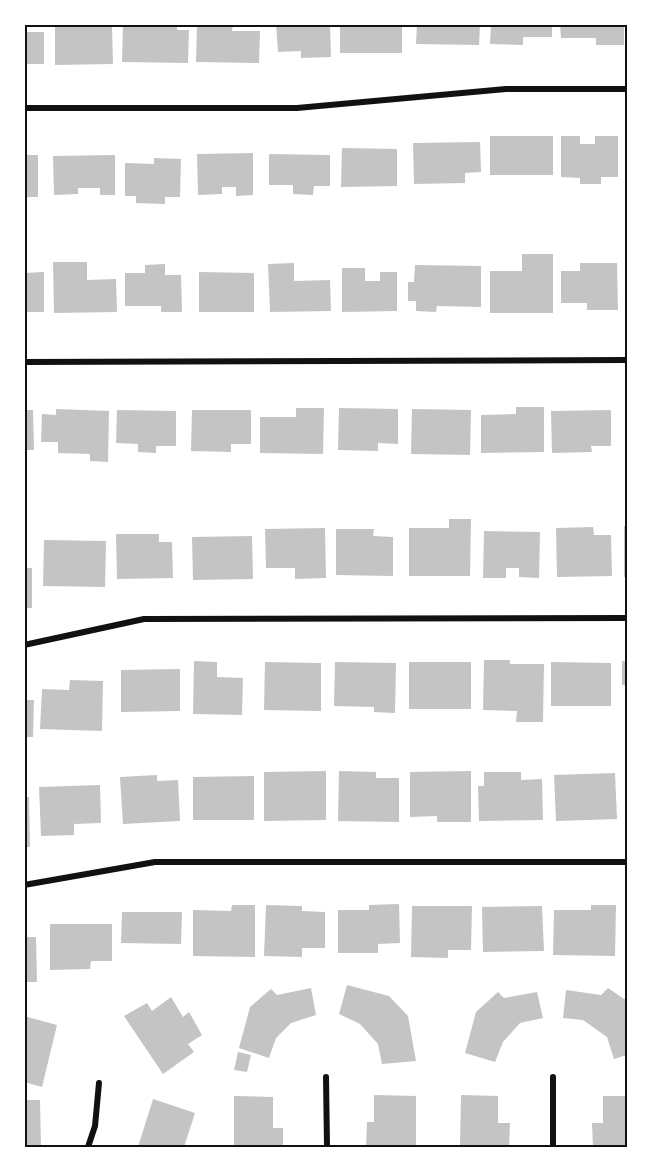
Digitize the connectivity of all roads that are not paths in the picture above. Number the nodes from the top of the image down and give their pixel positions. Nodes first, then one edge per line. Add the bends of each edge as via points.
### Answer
1 (627, 89) edge
2 (24, 108) edge
3 (627, 360) edge
4 (24, 362) edge
5 (627, 618) edge
6 (24, 645) edge
7 (627, 862) edge
8 (24, 885) edge
9 (326, 1077) dead end
10 (553, 1077) dead end
11 (99, 1083) dead end
12 (88, 1147) edge
13 (327, 1147) edge
14 (553, 1147) edge

1 - 2 street via 506,90 297,108
3 - 4 street
5 - 6 street via 144,619
7 - 8 street via 155,862
9 - 13 street
10 - 14 street
11 - 12 street via 95,1126

